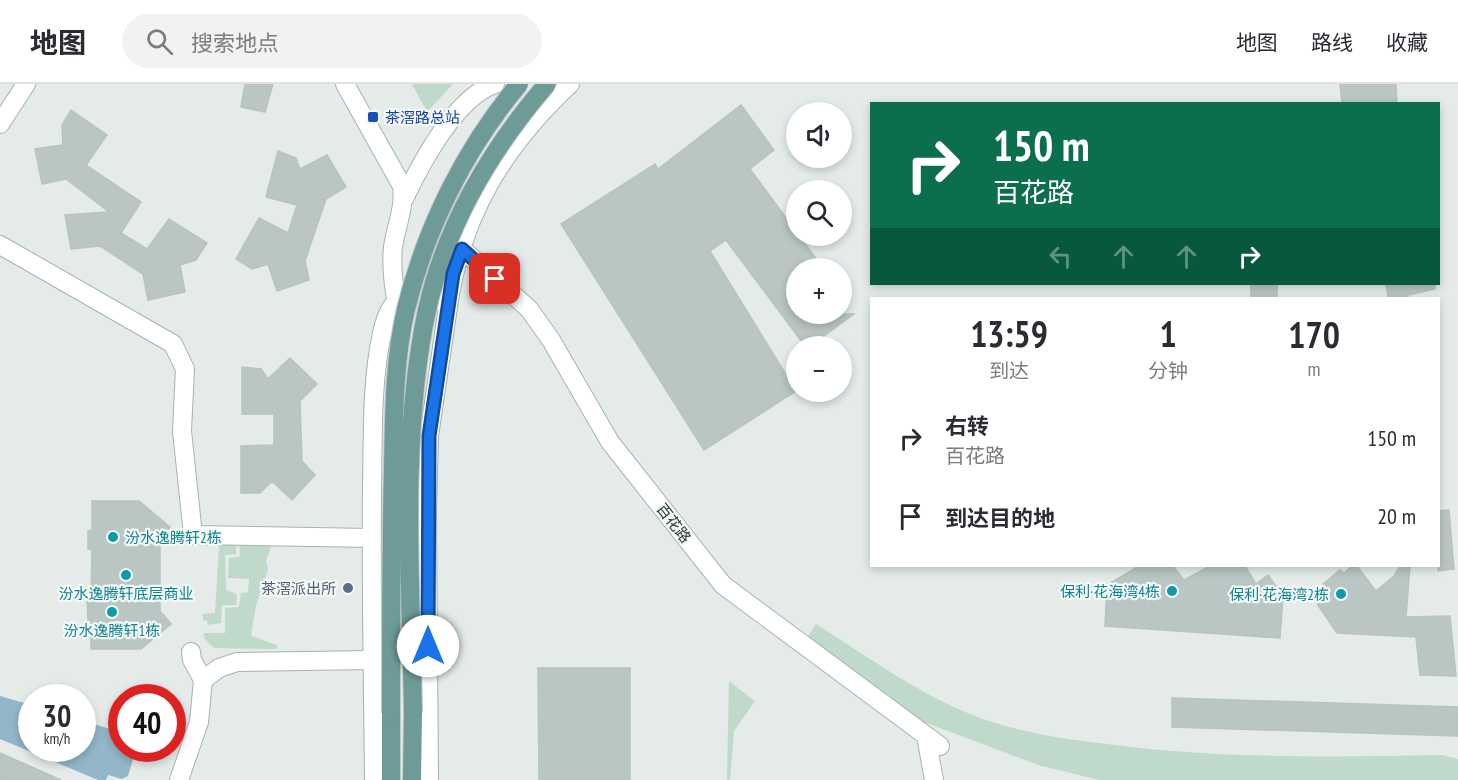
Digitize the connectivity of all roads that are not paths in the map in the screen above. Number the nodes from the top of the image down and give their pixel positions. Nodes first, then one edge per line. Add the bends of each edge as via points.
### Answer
1 (26, 84) edge
2 (345, 84) edge
3 (495, 84) edge
4 (519, 84) edge
5 (547, 84) edge
6 (570, 84) edge
7 (470, 100) junction
8 (0, 124) edge
9 (507, 154) junction
10 (404, 199) junction
11 (0, 245) edge
12 (462, 249) junction
13 (396, 299) junction
14 (448, 308) junction
15 (372, 538) junction
16 (191, 652) dead end
17 (373, 660) junction
18 (203, 680) junction
19 (179, 780) edge
20 (374, 780) edge
21 (391, 780) edge
22 (412, 780) edge
23 (429, 780) edge
24 (934, 780) edge

1 - 8 street
2 - 10 street via 402,186
3 - 7 street via 478,91
4 - 21 main road, bridge via 486,128 446,198 429,235 406,311 399,351 393,451
5 - 22 main road, bridge via 498,146 474,187 441,263 427,309 418,362 410,513
6 - 9 street via 536,116
7 - 9 street via 495,94 511,100 518,108 521,124
7 - 10 street via 434,146
9 - 12 street via 475,210
10 - 13 street via 393,246 391,272
11 - 15 street via 173,344 185,369 182,431 193,536
12 - 14 street
12 - 24 street, 百花路 via 529,309 610,442 723,585 933,741
13 - 14 street via 418,291 443,301
13 - 15 street via 382,332 378,367
14 - 23 street via 429,436
15 - 17 street
16 - 18 street
17 - 18 street via 237,662 219,668
17 - 20 street
18 - 19 street via 199,722

